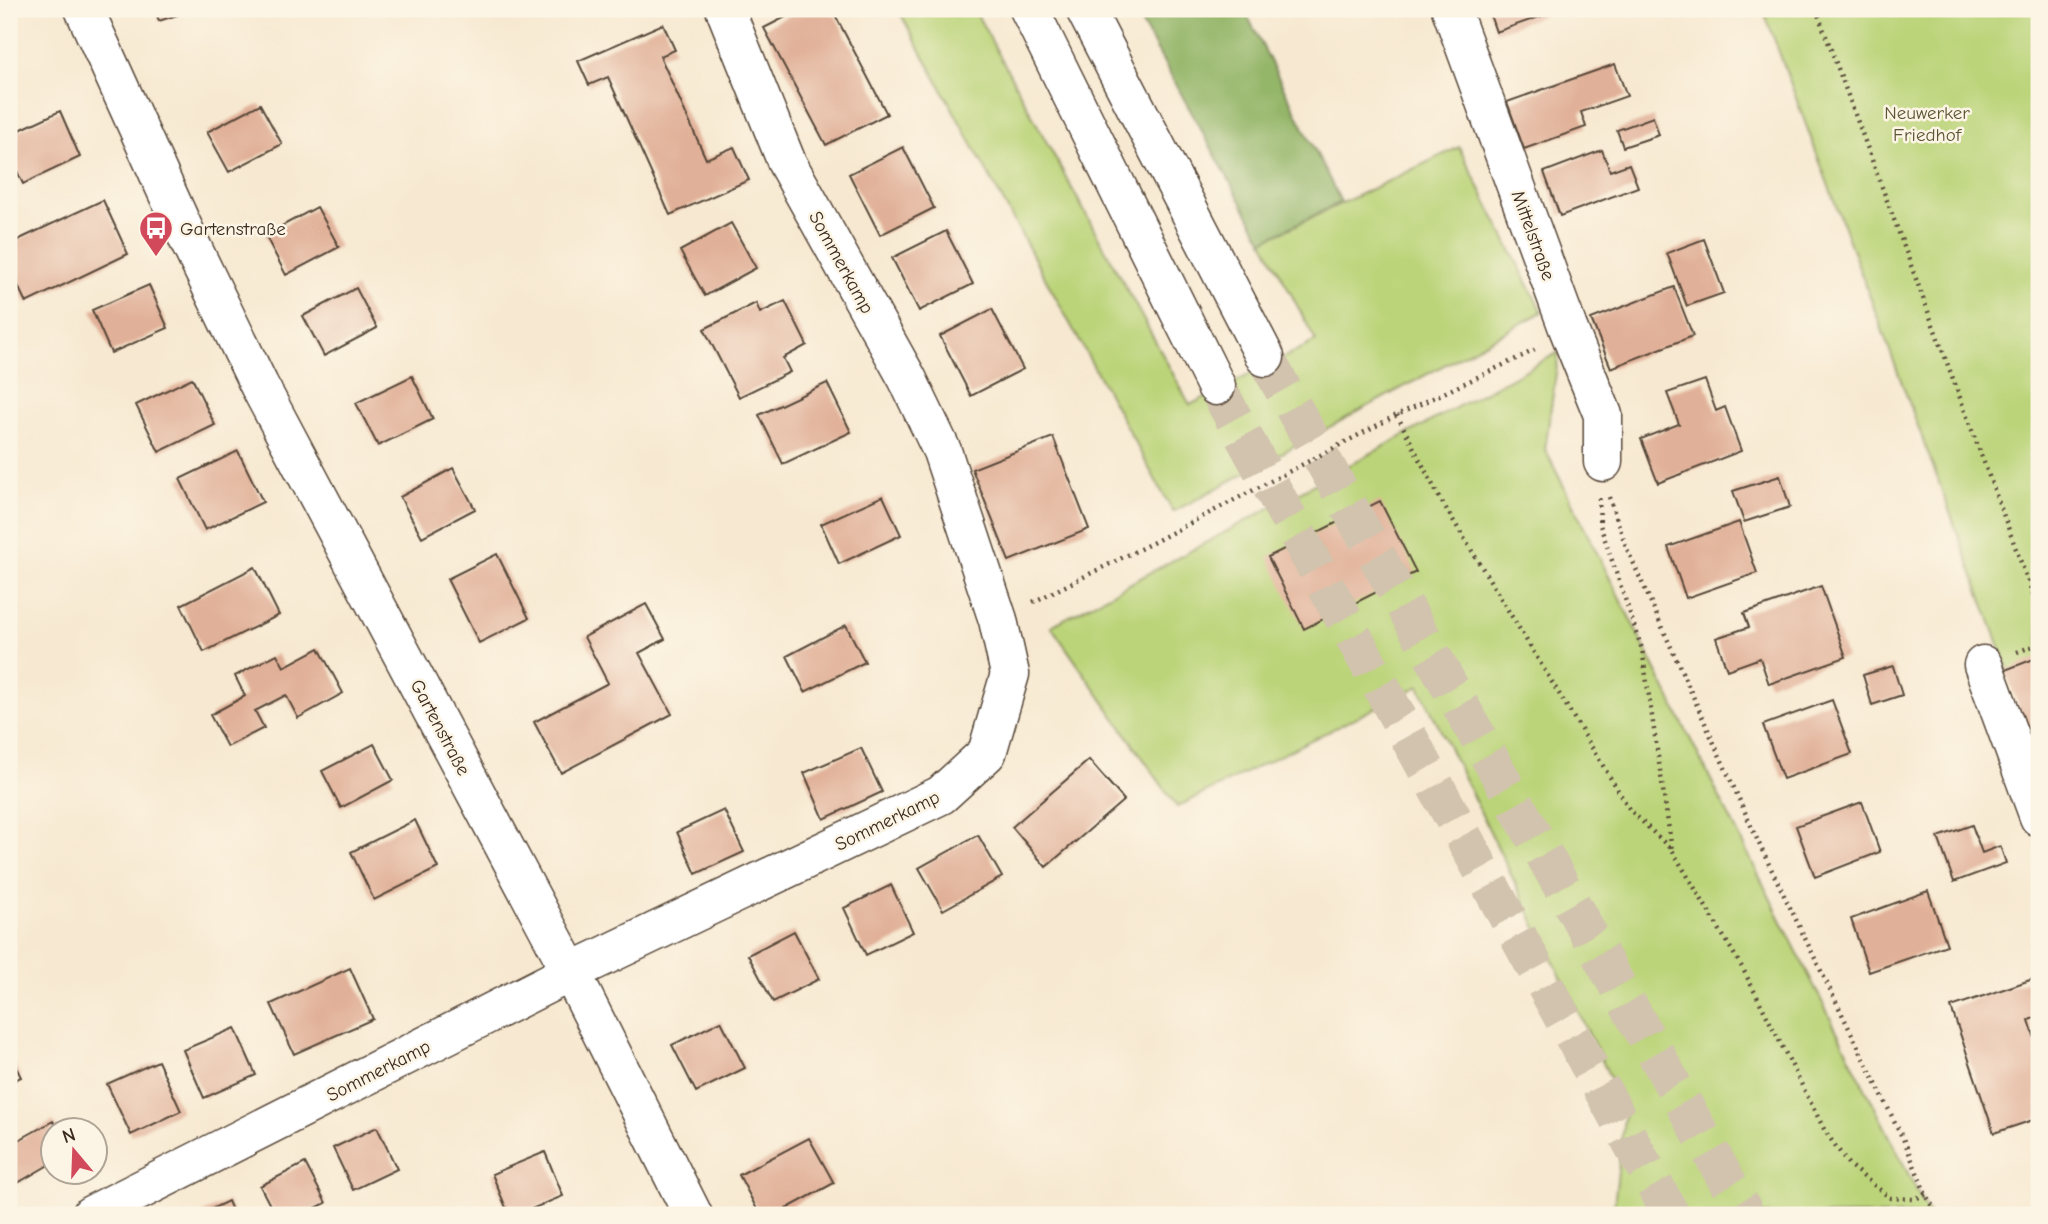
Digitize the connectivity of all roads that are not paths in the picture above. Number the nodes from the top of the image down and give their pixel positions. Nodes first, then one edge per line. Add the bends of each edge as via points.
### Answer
1 (84, 9) edge
2 (725, 9) edge
3 (1029, 9) edge
4 (1085, 9) edge
5 (1451, 9) edge
6 (1265, 357) tunnel mouth
7 (1216, 386) tunnel mouth
8 (1604, 462) road end
9 (1983, 665) dead end
10 (2039, 817) edge
11 (571, 972) junction
12 (91, 1215) edge
13 (693, 1215) edge

1 - 11 main road, Gartenstraße via 259,385
2 - 11 main road, Sommerkamp via 787,163 942,451 998,620 1010,674 987,753 941,795
3 - 7 main road
4 - 6 main road
5 - 8 main road, Mittelstraße via 1603,415
9 - 10 main road
11 - 12 main road, Sommerkamp
11 - 13 main road, Gartenstraße

